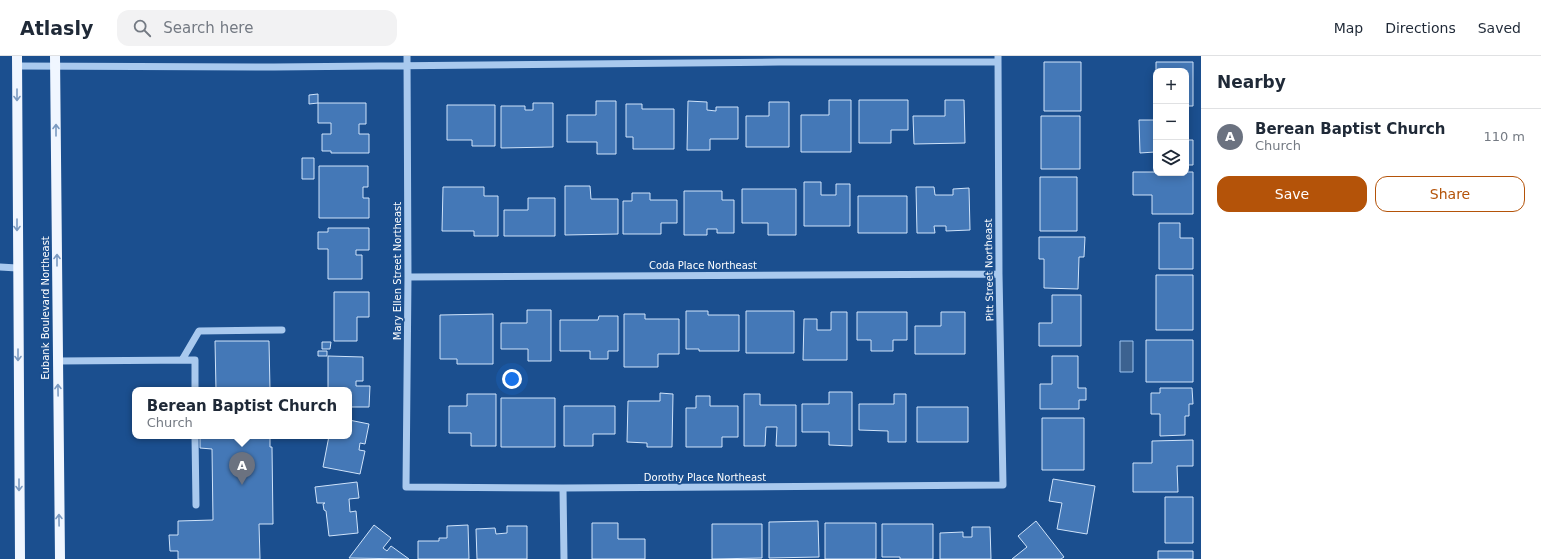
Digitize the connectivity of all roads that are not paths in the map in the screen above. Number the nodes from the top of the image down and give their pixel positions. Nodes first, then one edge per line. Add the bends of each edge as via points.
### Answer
1 (407, 56) edge
2 (779, 59) edge
3 (998, 59) edge
4 (17, 61) edge
5 (56, 61) edge
6 (407, 66) junction
7 (0, 268) edge
8 (17, 268) junction
9 (999, 274) junction
10 (408, 277) junction
11 (282, 330) dead end
12 (182, 360) junction
13 (58, 361) junction
14 (195, 387) edge
15 (195, 439) edge
16 (1003, 485) joint
17 (406, 487) joint
18 (563, 488) junction
19 (196, 505) dead end
20 (20, 559) edge
21 (60, 559) edge
22 (564, 559) edge

1 - 6 street, Mary Ellen Street Northeast
2 - 3 street
2 - 6 street
3 - 9 street, Pitt Street Northeast
4 - 5 street
4 -> 8 main road
5 - 6 street
13 -> 5 main road, Eubank Boulevard Northeast
6 - 10 street, Mary Ellen Street Northeast
7 - 8 street
8 -> 20 main road
9 - 10 street, Coda Place Northeast
9 - 16 street, Pitt Street Northeast
10 - 17 street, Mary Ellen Street Northeast
11 - 12 street via 199,331
12 - 13 street
12 - 14 street via 195,360
21 -> 13 main road, Eubank Boulevard Northeast
15 - 19 street
16 - 18 street, Dorothy Place Northeast
17 - 18 street, Dorothy Place Northeast
18 - 22 street

